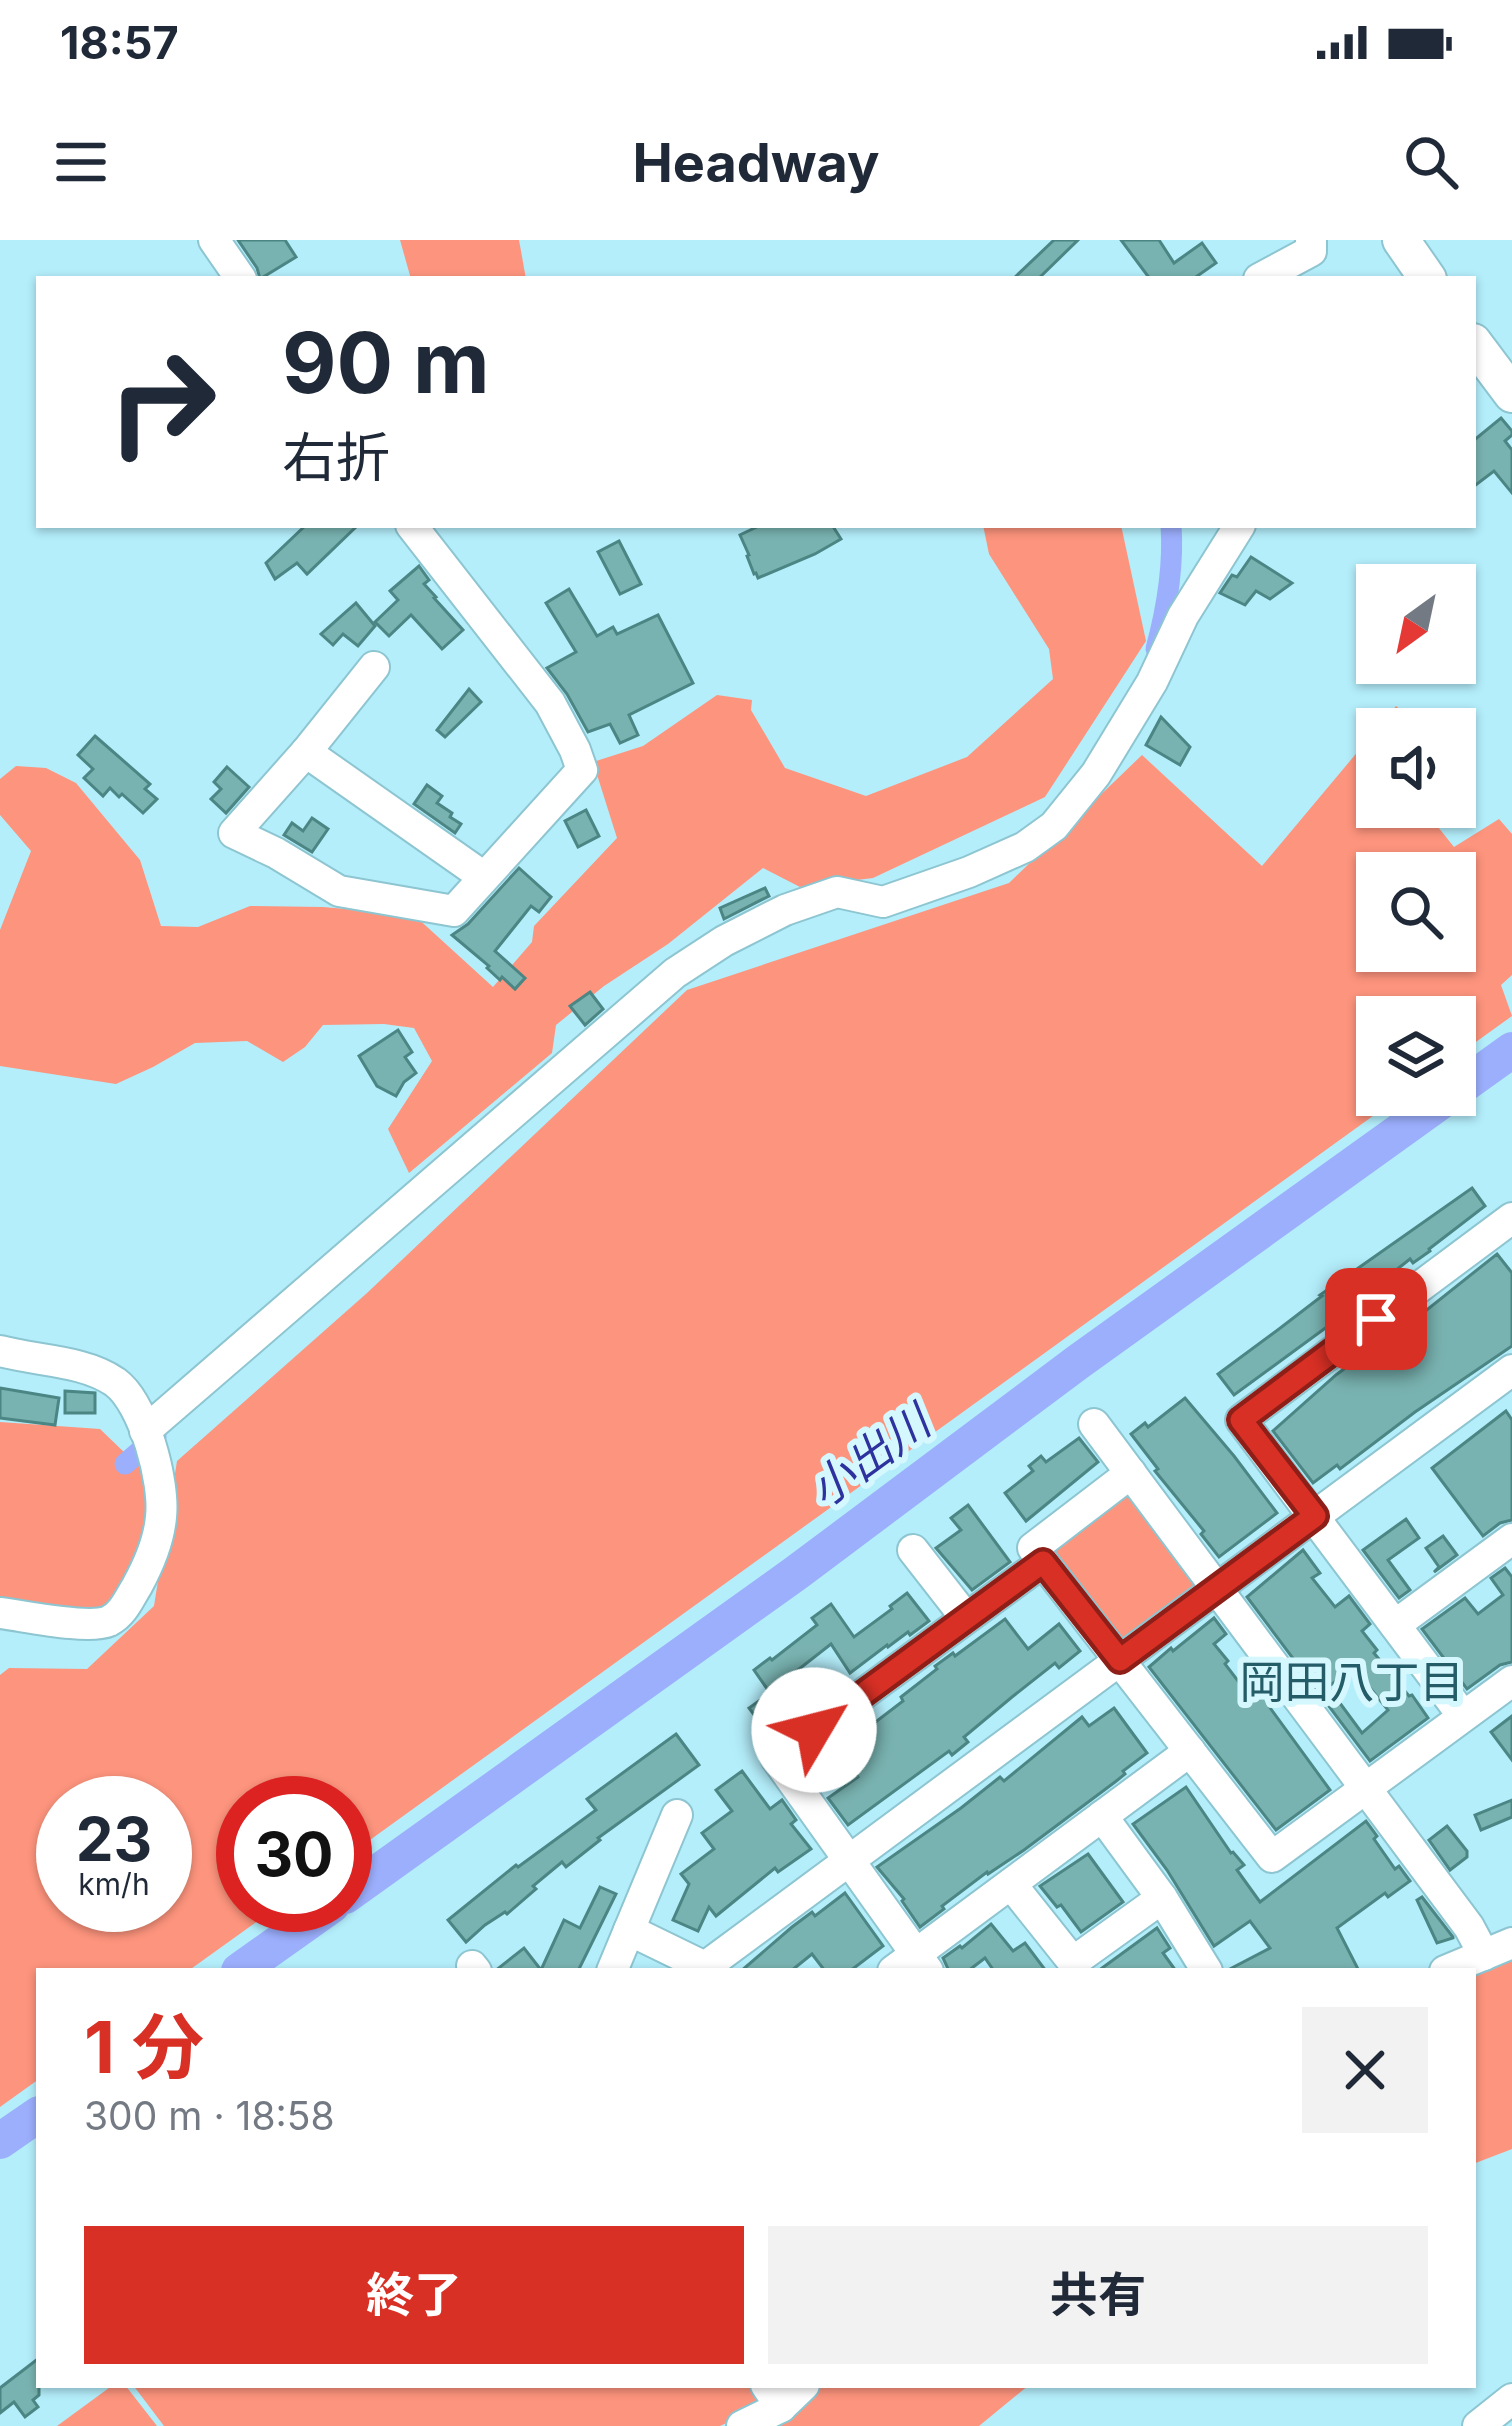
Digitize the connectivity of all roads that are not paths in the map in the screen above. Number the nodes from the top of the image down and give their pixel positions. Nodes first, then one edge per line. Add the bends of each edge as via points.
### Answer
1 (214, 240) edge
2 (1311, 240) edge
3 (1401, 240) edge
4 (239, 276) edge
5 (1265, 276) edge
6 (1426, 276) edge
7 (1476, 346) edge
8 (1512, 394) edge
9 (412, 528) edge
10 (1238, 528) edge
11 (374, 667) dead end
12 (306, 752) junction
13 (484, 877) junction
14 (1512, 1218) edge
15 (0, 1351) edge
16 (1512, 1370) edge
17 (1094, 1424) dead end
18 (148, 1440) junction
19 (1131, 1473) junction
20 (1315, 1516) junction
21 (1512, 1539) edge
22 (913, 1550) dead end
23 (1043, 1562) junction
24 (1216, 1589) junction
25 (0, 1613) edge
26 (966, 1618) junction
27 (1395, 1625) junction
28 (1120, 1660) junction
29 (1512, 1681) edge
30 (1463, 1716) junction
31 (1190, 1751) junction
32 (1365, 1789) junction
33 (677, 1814) dead end
34 (1102, 1816) junction
35 (848, 1861) junction
36 (1011, 1884) junction
37 (1162, 1898) junction
38 (629, 1930) junction
39 (1498, 1949) edge
40 (913, 1965) edge
41 (613, 1968) edge
42 (1205, 1968) edge
43 (1452, 1968) edge
44 (774, 2396) edge
45 (1512, 2398) edge
46 (742, 2426) edge
47 (1478, 2426) edge

1 - 4 street
2 - 5 street via 1311,251
3 - 6 main road
7 - 8 main road
9 - 13 street via 550,703 582,770
10 - 18 street via 1141,700 1054,826 969,872 883,902 838,892 785,910 675,973
11 - 12 street
12 - 13 street
12 - 13 street via 234,833 339,891 454,911
14 - 20 street via 1241,1420
15 - 18 street via 117,1383
16 - 20 street
17 - 19 street
18 - 25 street via 161,1516 120,1614 94,1625
19 - 23 street via 1033,1548
19 - 24 street
20 - 24 street
20 - 27 street
21 - 27 street
22 - 26 street
23 - 26 street
23 - 28 street
24 - 28 street
24 - 32 street
26 - 35 street via 776,1759
27 - 30 street
28 - 31 street
28 - 35 street
29 - 30 street
30 - 32 street
31 - 32 street via 1272,1857
31 - 34 street
32 - 39 street via 1469,1928
33 - 38 street
34 - 36 street
34 - 37 street
35 - 38 street via 706,1966
35 - 40 street
36 - 37 street via 1073,1962
36 - 40 street
37 - 42 street
38 - 41 street
39 - 43 street
44 - 46 street
45 - 47 street

